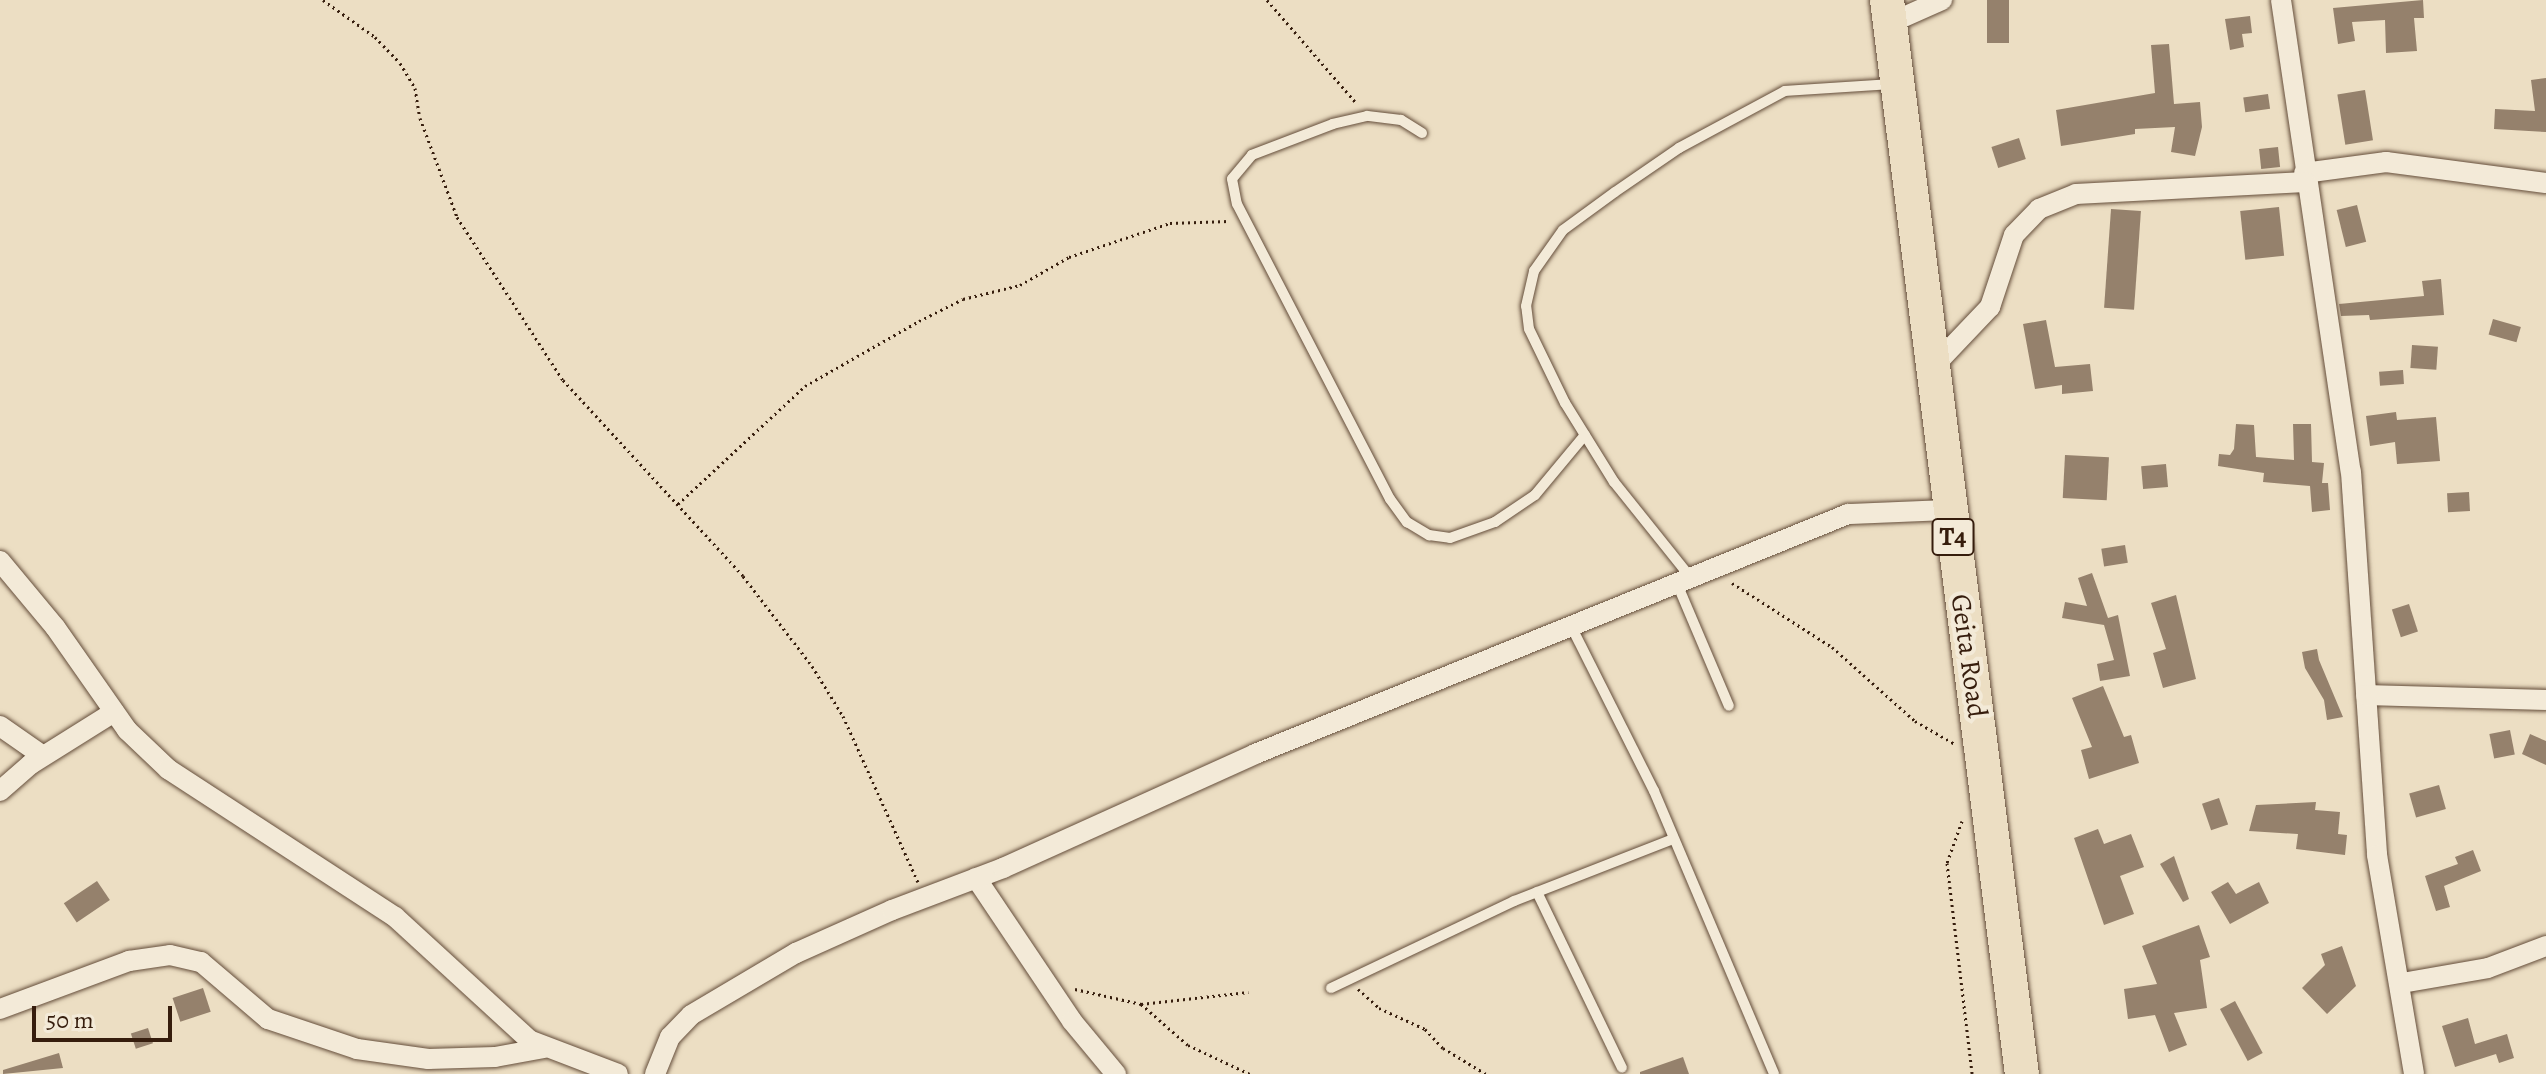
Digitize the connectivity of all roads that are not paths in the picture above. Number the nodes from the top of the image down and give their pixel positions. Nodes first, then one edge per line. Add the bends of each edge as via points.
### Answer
1 (1942, 0) edge
2 (2281, 0) edge
3 (1888, 11) edge
4 (1897, 84) junction
5 (1422, 133) dead end
6 (2305, 177) junction
7 (2546, 183) edge
8 (1931, 369) junction
9 (1585, 435) junction
10 (1949, 510) junction
11 (0, 561) edge
12 (1685, 582) junction
13 (1572, 628) junction
14 (2366, 695) junction
15 (2546, 700) edge
16 (1729, 706) dead end
17 (114, 712) junction
18 (0, 726) edge
19 (43, 756) junction
20 (0, 791) edge
21 (1673, 839) junction
22 (976, 878) junction
23 (1537, 892) junction
24 (2546, 946) edge
25 (2402, 983) junction
26 (1331, 988) dead end
27 (0, 1009) edge
28 (544, 1048) junction
29 (1622, 1068) dead end
30 (618, 1074) edge
31 (655, 1074) edge
32 (1116, 1074) edge
33 (1774, 1074) edge
34 (2022, 1074) edge
35 (2414, 1074) edge

1 - 3 street
2 - 6 street
3 - 4 highway, Geita Road / T4
4 - 8 highway, Geita Road / T4
4 - 9 lane via 1785,91 1679,148 1563,230 1534,271 1527,318
5 - 9 lane via 1401,120 1367,116 1272,145 1237,166 1233,191 1407,522 1429,535 1450,538 1495,522 1535,495
6 - 7 street via 2402,163
6 - 8 street via 2076,194 2039,209 2014,235 1990,307
6 - 14 street via 2351,472
8 - 10 highway, Geita Road / T4
9 - 12 lane
10 - 12 street via 1848,514
10 - 34 highway, Geita Road / T4
11 - 17 street via 55,627
12 - 13 street
12 - 16 lane
13 - 21 lane via 1648,776
13 - 22 street via 1255,754
14 - 15 street
14 - 25 street via 2377,855
17 - 19 street
17 - 28 street via 168,769 395,917 499,1015
18 - 19 street
19 - 20 street
21 - 23 lane
21 - 33 lane
22 - 31 street via 796,953 691,1015 670,1037
22 - 32 street via 1041,979
23 - 26 lane
23 - 29 lane
24 - 25 street via 2474,971
25 - 35 street
27 - 28 street via 129,961 170,955 201,962 268,1019 357,1049 428,1059 495,1057
28 - 30 street

